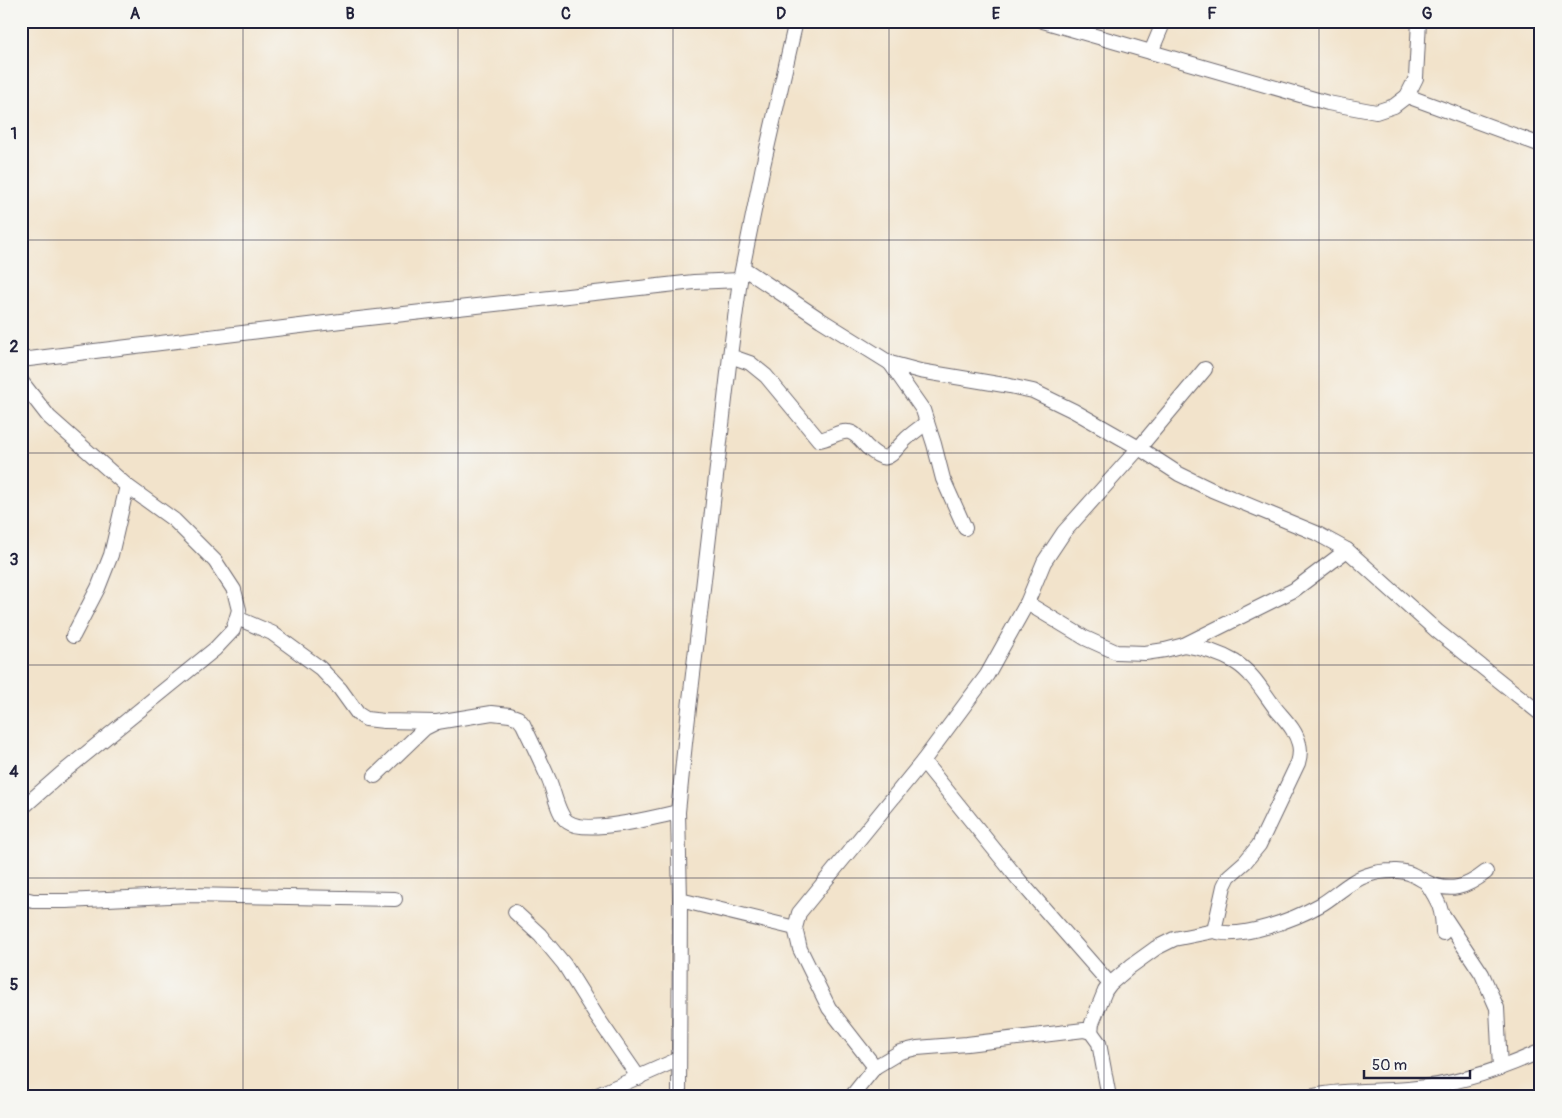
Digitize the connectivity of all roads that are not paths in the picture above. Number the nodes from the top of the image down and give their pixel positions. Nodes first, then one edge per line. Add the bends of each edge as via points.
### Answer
1 (796, 21) edge
2 (1043, 21) edge
3 (1164, 21) edge
4 (1419, 21) edge
5 (1151, 52) junction
6 (1407, 96) junction
7 (1541, 145) edge
8 (741, 274) junction
9 (730, 356) junction
10 (21, 360) edge
11 (890, 363) junction
12 (1205, 369) dead end
13 (21, 382) edge
14 (927, 422) junction
15 (1139, 448) junction
16 (127, 486) junction
17 (965, 528) dead end
18 (1347, 550) junction
19 (1027, 602) junction
20 (237, 618) junction
21 (73, 636) dead end
22 (1184, 644) junction
23 (1541, 714) edge
24 (437, 722) junction
25 (923, 761) junction
26 (375, 776) dead end
27 (21, 809) edge
28 (678, 812) junction
29 (1486, 872) dead end
30 (1426, 882) junction
31 (21, 898) edge
32 (395, 899) dead end
33 (680, 900) junction
34 (515, 912) dead end
35 (1443, 916) junction
36 (795, 928) junction
37 (1214, 930) junction
38 (1443, 933) dead end
39 (1110, 984) junction
40 (1091, 1032) junction
41 (1541, 1051) edge
42 (680, 1059) junction
43 (875, 1067) junction
44 (1500, 1068) junction
45 (639, 1078) junction
46 (593, 1097) edge
47 (679, 1097) edge
48 (851, 1097) edge
49 (1108, 1097) edge
50 (1309, 1097) edge

1 - 8 street
2 - 5 street
3 - 5 street
4 - 6 street via 1416,78
5 - 6 street via 1328,103 1376,112 1394,106
6 - 7 street
8 - 9 street
8 - 10 street
8 - 11 street
9 - 14 street via 750,363 766,376 819,440 852,432 883,459 891,456
9 - 28 street
11 - 14 street via 923,410
11 - 15 street via 1033,391
12 - 15 street
13 - 16 street via 49,418
14 - 17 street via 943,478
15 - 18 street via 1178,474 1316,533
15 - 19 street via 1064,532 1044,562
16 - 20 street via 174,520 215,562 234,590 239,610
16 - 21 street via 110,555 98,588
18 - 22 street via 1294,590
18 - 23 street via 1438,631
19 - 22 street via 1085,638 1116,652 1145,653
19 - 25 street via 987,674
20 - 24 street via 272,633 320,668 358,714 366,719
20 - 27 street via 233,630 215,649
22 - 37 street via 1207,648 1237,663 1288,723 1300,744 1298,763 1264,836 1224,886
24 - 26 street via 425,728
24 - 28 street via 492,713 518,718 524,724 550,782 561,814 568,822 581,827 641,821
25 - 36 street via 799,913
25 - 39 street via 1019,880
28 - 33 street
29 - 30 street via 1468,885 1453,888
30 - 35 street via 1437,898
30 - 37 street via 1407,871 1367,875 1305,913 1258,930 1238,933
31 - 32 street via 66,901 190,895
33 - 36 street
33 - 42 street
34 - 45 street via 564,964
35 - 38 street
35 - 44 street via 1482,974 1497,1008
36 - 43 street via 800,949 829,1008
37 - 39 street via 1162,945
39 - 40 street
40 - 43 street via 1084,1030 917,1048 900,1052
40 - 49 street via 1098,1042
41 - 44 street
42 - 45 street
42 - 47 street
43 - 48 street
44 - 50 street via 1409,1089
45 - 46 street

